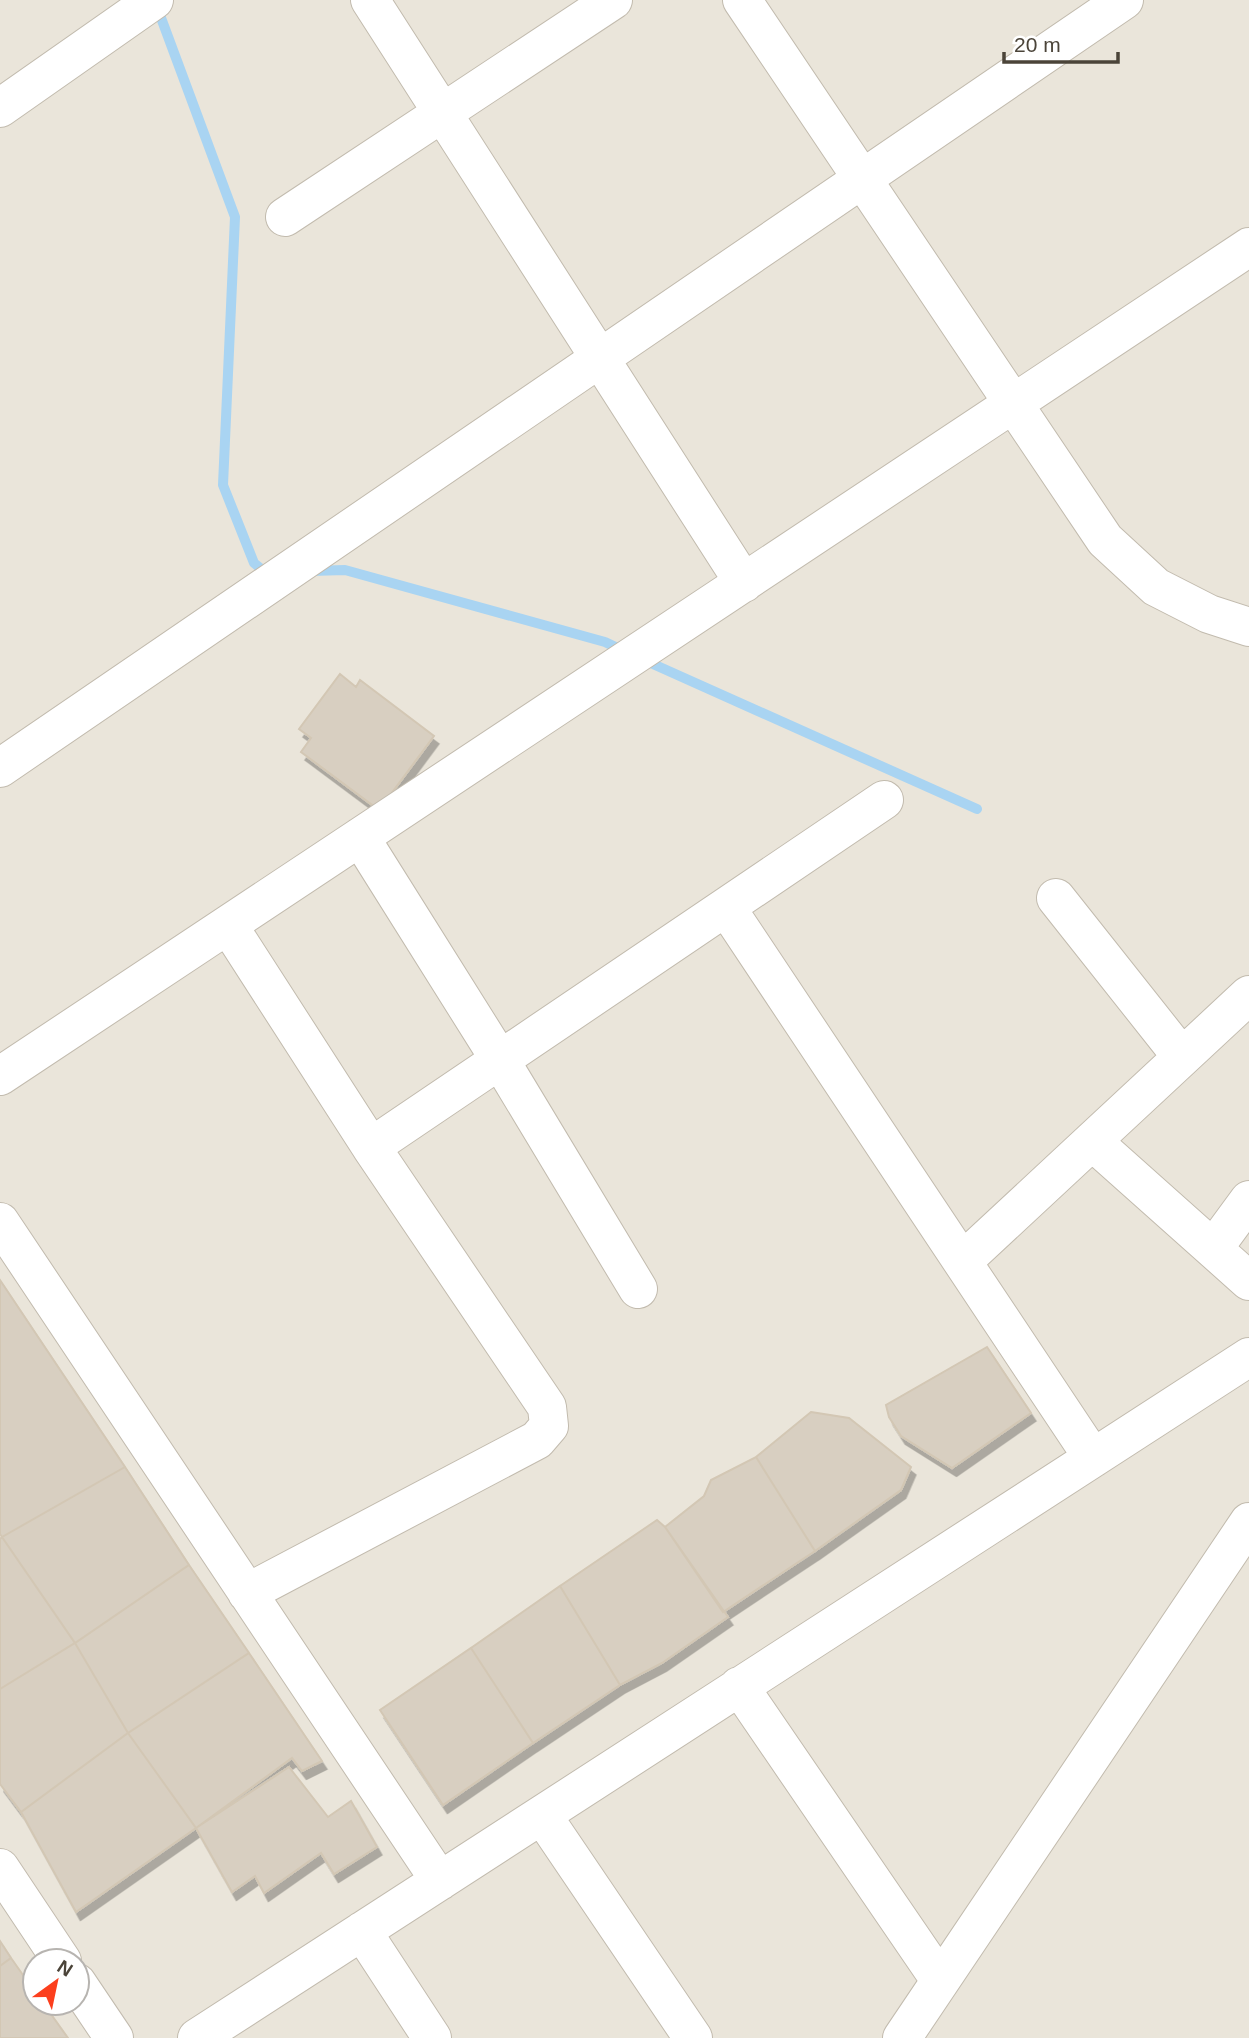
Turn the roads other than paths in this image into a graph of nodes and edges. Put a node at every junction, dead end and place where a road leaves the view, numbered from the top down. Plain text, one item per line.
1 (154, 0) edge
2 (370, 0) edge
3 (613, 0) edge
4 (742, 0) edge
5 (1124, 0) edge
6 (0, 108) edge
7 (443, 113) junction
8 (862, 179) junction
9 (285, 217) dead end
10 (1249, 247) edge
11 (600, 358) junction
12 (1013, 404) junction
13 (744, 583) junction
14 (1249, 627) edge
15 (0, 768) edge
16 (884, 800) dead end
17 (360, 837) junction
18 (1056, 898) dead end
19 (726, 907) junction
20 (228, 925) junction
21 (1249, 995) edge
22 (1182, 1057) junction
23 (500, 1060) junction
24 (0, 1076) edge
25 (1092, 1141) junction
26 (370, 1147) junction
27 (1249, 1200) edge
28 (0, 1222) edge
29 (1213, 1249) junction
30 (962, 1261) junction
31 (1249, 1281) edge
32 (638, 1289) dead end
33 (1249, 1357) edge
34 (1093, 1458) junction
35 (1249, 1522) edge
36 (247, 1593) junction
37 (739, 1686) junction
38 (541, 1815) junction
39 (0, 1868) edge
40 (440, 1881) junction
41 (362, 1931) junction
42 (53, 1947) edge
43 (940, 1980) junction
44 (91, 2004) edge
45 (114, 2038) edge
46 (197, 2038) edge
47 (432, 2038) edge
48 (693, 2038) edge
49 (902, 2038) edge

1 - 6 street
2 - 7 street
3 - 7 street
4 - 8 street
5 - 8 street
7 - 9 street
7 - 11 street
8 - 11 street
8 - 12 street
10 - 12 street
11 - 13 street
11 - 15 street
12 - 13 street
12 - 14 street
13 - 17 street
16 - 19 street
17 - 20 street
17 - 23 street
18 - 22 street
19 - 23 street
19 - 30 street
20 - 24 street
20 - 26 street
21 - 22 street
22 - 25 street
23 - 26 street
23 - 32 street
25 - 29 street
25 - 30 street
26 - 36 street
27 - 29 street
28 - 36 street
29 - 31 street
30 - 34 street
33 - 34 street
34 - 37 street
35 - 43 street
36 - 40 street
37 - 38 street
37 - 43 street
38 - 40 street
38 - 48 street
39 - 42 street
40 - 41 street
41 - 46 street
41 - 47 street
43 - 49 street
44 - 45 street

